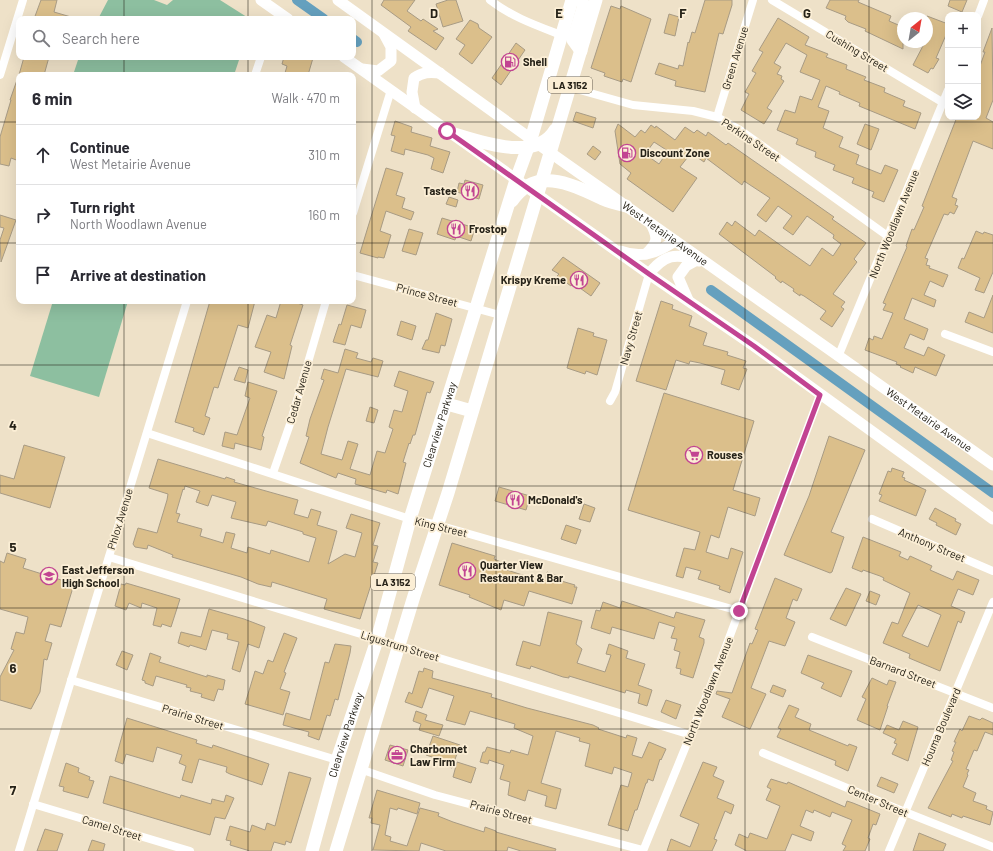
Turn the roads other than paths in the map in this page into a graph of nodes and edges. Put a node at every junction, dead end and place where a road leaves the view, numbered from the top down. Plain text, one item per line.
1 (23, 0) edge
2 (261, 0) edge
3 (338, 0) edge
4 (490, 0) edge
5 (572, 0) edge
6 (581, 0) edge
7 (596, 0) edge
8 (753, 0) edge
9 (772, 0) edge
10 (984, 0) edge
11 (980, 12) edge
12 (274, 14) edge
13 (18, 16) edge
14 (16, 23) edge
15 (383, 32) junction
16 (561, 35) junction
17 (581, 51) junction
18 (260, 60) edge
19 (348, 60) edge
20 (362, 69) junction
21 (257, 72) edge
22 (440, 73) junction
23 (0, 75) edge
24 (569, 87) junction
25 (391, 90) junction
26 (945, 96) edge
27 (942, 102) junction
28 (415, 108) junction
29 (717, 117) junction
30 (451, 133) junction
31 (537, 146) junction
32 (541, 180) junction
33 (521, 183) junction
34 (537, 194) junction
35 (356, 203) edge
36 (626, 206) junction
37 (651, 224) junction
38 (889, 237) junction
39 (675, 241) junction
40 (612, 248) junction
41 (646, 254) junction
42 (697, 260) junction
43 (710, 266) junction
44 (649, 274) junction
45 (356, 276) edge
46 (690, 302) junction
47 (186, 304) edge
48 (325, 304) edge
49 (477, 307) junction
50 (500, 315) junction
51 (945, 334) dead end
52 (993, 352) edge
53 (838, 357) junction
54 (820, 395) junction
55 (610, 401) dead end
56 (446, 404) junction
57 (472, 411) junction
58 (147, 433) junction
59 (993, 465) edge
60 (273, 473) junction
61 (410, 519) junction
62 (872, 519) dead end
63 (993, 519) edge
64 (438, 525) junction
65 (109, 557) junction
66 (993, 571) edge
67 (993, 602) edge
68 (739, 611) junction
69 (812, 637) dead end
70 (377, 640) junction
71 (399, 645) junction
72 (71, 680) junction
73 (955, 692) junction
74 (993, 708) edge
75 (691, 735) junction
76 (764, 753) dead end
77 (337, 760) junction
78 (360, 769) junction
79 (33, 804) junction
80 (905, 812) junction
81 (993, 846) edge
82 (643, 850) edge
83 (19, 851) edge
84 (190, 851) edge
85 (312, 851) edge
86 (336, 851) edge
87 (889, 851) edge

1 - 13 street
2 - 12 main road
3 - 15 main road, West Metairie Avenue
4 - 16 street
5 - 16 highway, Clearview Parkway / LA 3152
6 - 17 highway
7 - 17 highway, Clearview Parkway / LA 3152
8 - 29 street, Green Avenue
9 - 27 street, Cushing Street
10 - 11 street
14 - 23 street
15 - 20 main road
15 - 22 main road, West Metairie Avenue
16 - 31 highway, Clearview Parkway / LA 3152
17 - 24 highway, Clearview Parkway / LA 3152
18 - 21 street
19 - 20 main road
20 - 25 main road
22 - 28 main road
22 - 31 main road, West Metairie Avenue
24 - 29 street, Perkins Street
24 - 31 highway, Clearview Parkway / LA 3152
25 - 28 main road
25 - 35 street
26 - 27 street, North Woodlawn Avenue
27 - 38 street, North Woodlawn Avenue
28 - 30 main road
29 - 38 street, Perkins Street
30 - 31 highway
30 - 33 main road
31 - 32 highway, Clearview Parkway / LA 3152
31 - 33 highway, Clearview Parkway / LA 3152
31 - 36 main road, West Metairie Avenue
32 - 33 highway
32 - 34 highway, Clearview Parkway / LA 3152
32 - 36 highway
33 - 34 main road
33 - 49 highway, Clearview Parkway / LA 3152
34 - 40 main road
34 - 50 highway, Clearview Parkway / LA 3152
36 - 37 main road, West Metairie Avenue
37 - 39 main road, West Metairie Avenue
37 - 41 main road
38 - 53 street, North Woodlawn Avenue
39 - 41 main road
39 - 43 main road, West Metairie Avenue
40 - 41 main road
40 - 44 main road
42 - 43 main road
42 - 44 main road
42 - 46 main road
43 - 53 main road, West Metairie Avenue
44 - 46 main road
44 - 55 street, Navy Street
45 - 49 street, Prince Street
46 - 54 main road
47 - 58 street, Phlox Avenue
48 - 60 street, Cedar Avenue
49 - 50 street, Prince Street
49 - 56 highway, Clearview Parkway / LA 3152
50 - 57 highway, Clearview Parkway / LA 3152
51 - 52 street
53 - 59 main road, West Metairie Avenue
54 - 63 main road
54 - 68 street, North Woodlawn Avenue
56 - 57 highway
56 - 61 highway, Clearview Parkway / LA 3152
57 - 64 highway, Clearview Parkway / LA 3152
58 - 60 street, King Street
58 - 65 street, Phlox Avenue
60 - 61 street, King Street
61 - 64 street, King Street
61 - 70 highway, Clearview Parkway / LA 3152
62 - 66 street, Anthony Street
64 - 68 street, King Street
64 - 71 highway, Clearview Parkway / LA 3152
65 - 70 street, Ligustrum Street
65 - 72 street, Phlox Avenue
67 - 73 street, Houma Boulevard
68 - 75 street, North Woodlawn Avenue
69 - 73 street, Barnard Street
70 - 71 street, Ligustrum Street
70 - 77 highway, Clearview Parkway / LA 3152
71 - 75 street, Ligustrum Street
71 - 78 highway, Clearview Parkway / LA 3152
72 - 77 street, Prairie Street
72 - 79 street, Phlox Avenue
73 - 74 street, Barnard Street
73 - 80 street, Houma Boulevard
75 - 82 street, North Woodlawn Avenue
76 - 80 street, Center Street
77 - 85 highway, Clearview Parkway / LA 3152
78 - 82 street, Prairie Street
78 - 86 highway, Clearview Parkway / LA 3152
79 - 83 street, Phlox Avenue
79 - 84 street, Camel Street
80 - 81 street, Center Street
80 - 87 street, Houma Boulevard

